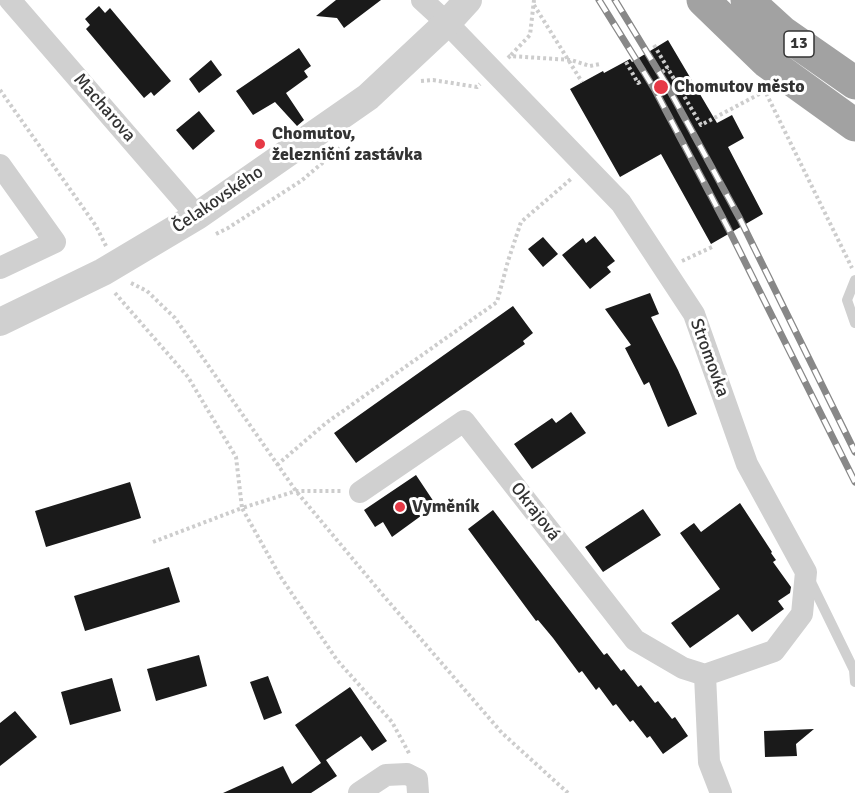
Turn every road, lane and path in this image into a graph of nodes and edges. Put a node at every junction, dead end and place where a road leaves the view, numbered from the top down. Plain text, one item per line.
1 (10, 0) edge
2 (422, 0) edge
3 (468, 0) edge
4 (703, 0) edge
5 (747, 0) edge
6 (534, 3) edge
7 (447, 23) junction
8 (654, 45) dead end
9 (510, 56) dead end
10 (571, 60) junction
11 (626, 62) dead end
12 (600, 64) dead end
13 (668, 68) junction
14 (662, 72) dead end
15 (643, 80) dead end
16 (582, 82) dead end
17 (855, 83) edge
18 (0, 90) edge
19 (855, 125) edge
20 (0, 165) edge
21 (585, 166) junction
22 (197, 216) junction
23 (712, 247) dead end
24 (0, 268) edge
25 (110, 268) junction
26 (665, 269) junction
27 (854, 275) edge
28 (0, 322) edge
29 (855, 323) edge
30 (278, 465) junction
31 (296, 490) junction
32 (360, 492) joint
33 (242, 508) junction
34 (153, 542) dead end
35 (806, 572) junction
36 (705, 675) junction
37 (855, 682) edge
38 (417, 786) edge
39 (359, 793) edge
40 (568, 793) edge
41 (721, 793) edge

1 - 22 street, Macharova
2 - 7 street, Stromovka
3 - 7 street, Čelakovského
4 - 19 highway, 13
5 - 17 highway, 13
6 - 9 path
6 - 10 path
7 - 21 street, Stromovka
7 - 22 street, Čelakovského
8 - 13 path
10 - 12 path
10 - 16 path
11 - 15 path
13 - 14 path
13 - 27 path
18 - 25 path
20 - 24 street
21 - 26 street, Stromovka
21 - 30 path
22 - 25 street, Čelakovského
23 - 26 path
25 - 28 street, Čelakovského
25 - 30 path
25 - 33 path
26 - 35 street, Stromovka
27 - 29 lane
30 - 31 path
31 - 32 path
31 - 33 path
31 - 40 path
32 - 36 street, Okrajová
33 - 34 path
33 - 38 path
35 - 36 street
35 - 37 lane, Stromovka
36 - 41 street
38 - 39 street

